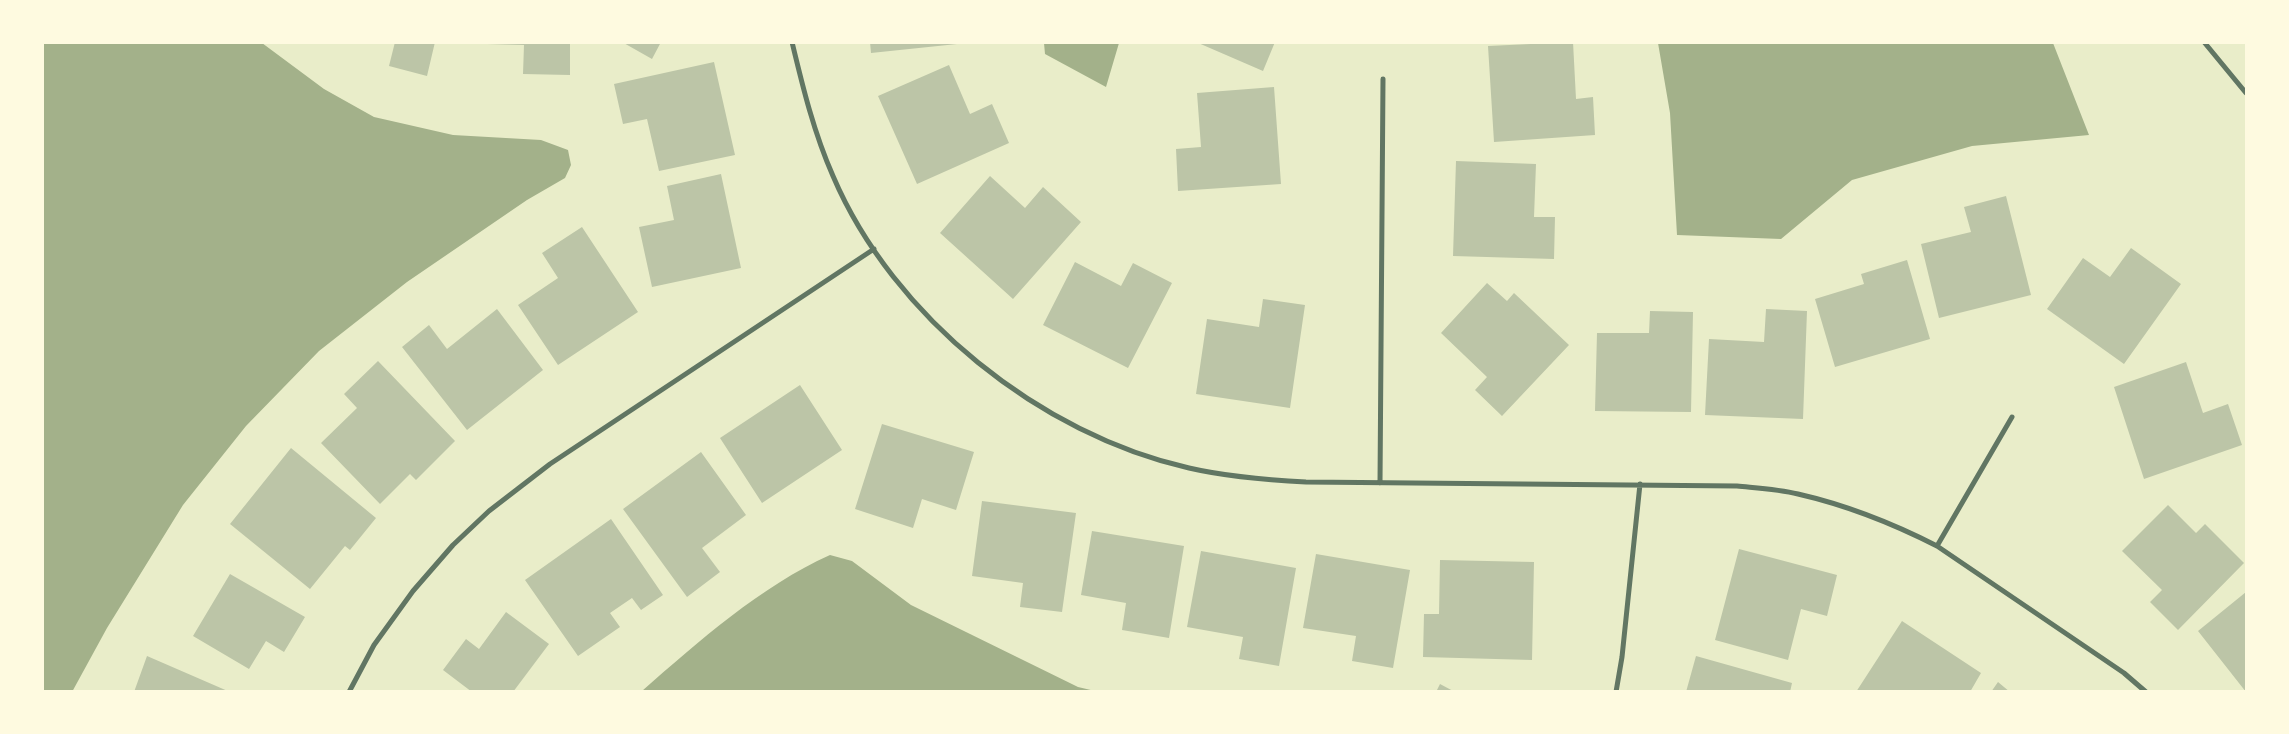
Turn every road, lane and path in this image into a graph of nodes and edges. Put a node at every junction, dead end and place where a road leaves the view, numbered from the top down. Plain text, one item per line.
1 (792, 42) edge
2 (2204, 42) edge
3 (1383, 79) dead end
4 (2246, 94) edge
5 (874, 249) junction
6 (2012, 417) dead end
7 (1380, 483) junction
8 (1640, 484) junction
9 (1937, 546) junction
10 (349, 692) edge
11 (1616, 692) edge
12 (2146, 692) edge

1 - 5 street
2 - 4 street
3 - 7 street
5 - 7 street
5 - 10 street
6 - 9 street
7 - 8 street
8 - 9 street
8 - 11 street
9 - 12 street

